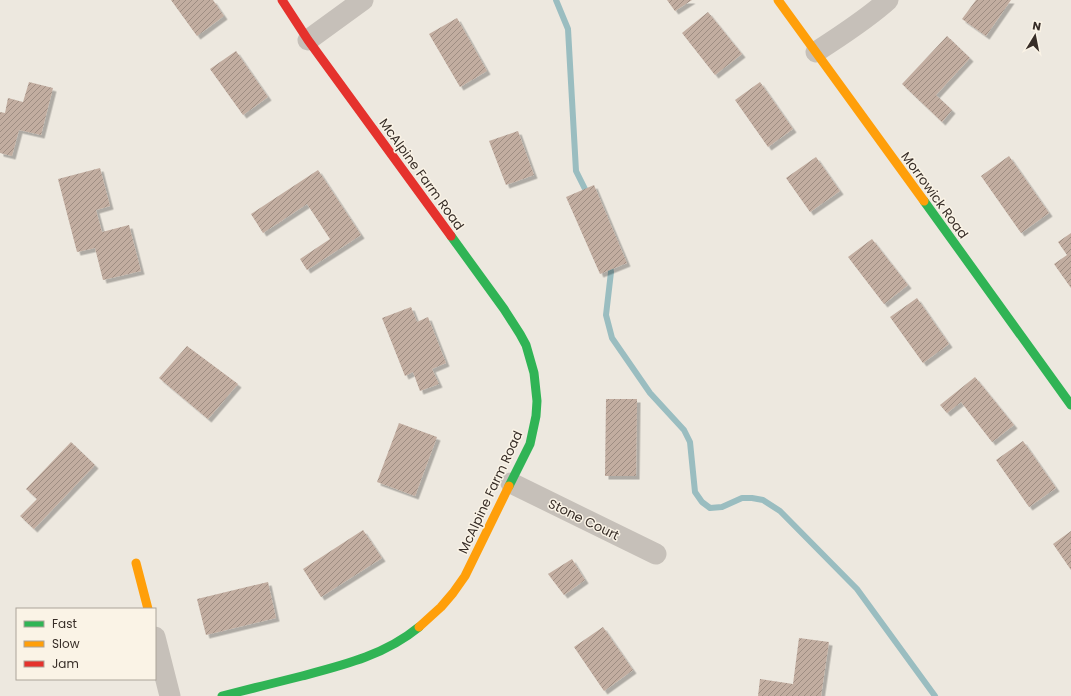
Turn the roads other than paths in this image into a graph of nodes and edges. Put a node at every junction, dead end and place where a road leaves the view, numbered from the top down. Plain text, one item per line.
1 (282, 0) edge
2 (363, 0) edge
3 (778, 0) edge
4 (888, 0) edge
5 (308, 40) junction
6 (816, 52) junction
7 (1071, 405) edge
8 (511, 484) junction
9 (656, 554) dead end
10 (136, 563) dead end
11 (148, 608) edge
12 (156, 641) edge
13 (170, 696) edge
14 (222, 696) edge

1 - 5 street, McAlpine Farm Road
2 - 5 street
3 - 6 street, Morrowick Road
4 - 6 street
5 - 8 street, McAlpine Farm Road
6 - 7 street, Morrowick Road
8 - 9 street, Stone Court
8 - 14 street, McAlpine Farm Road
10 - 11 street
12 - 13 street

